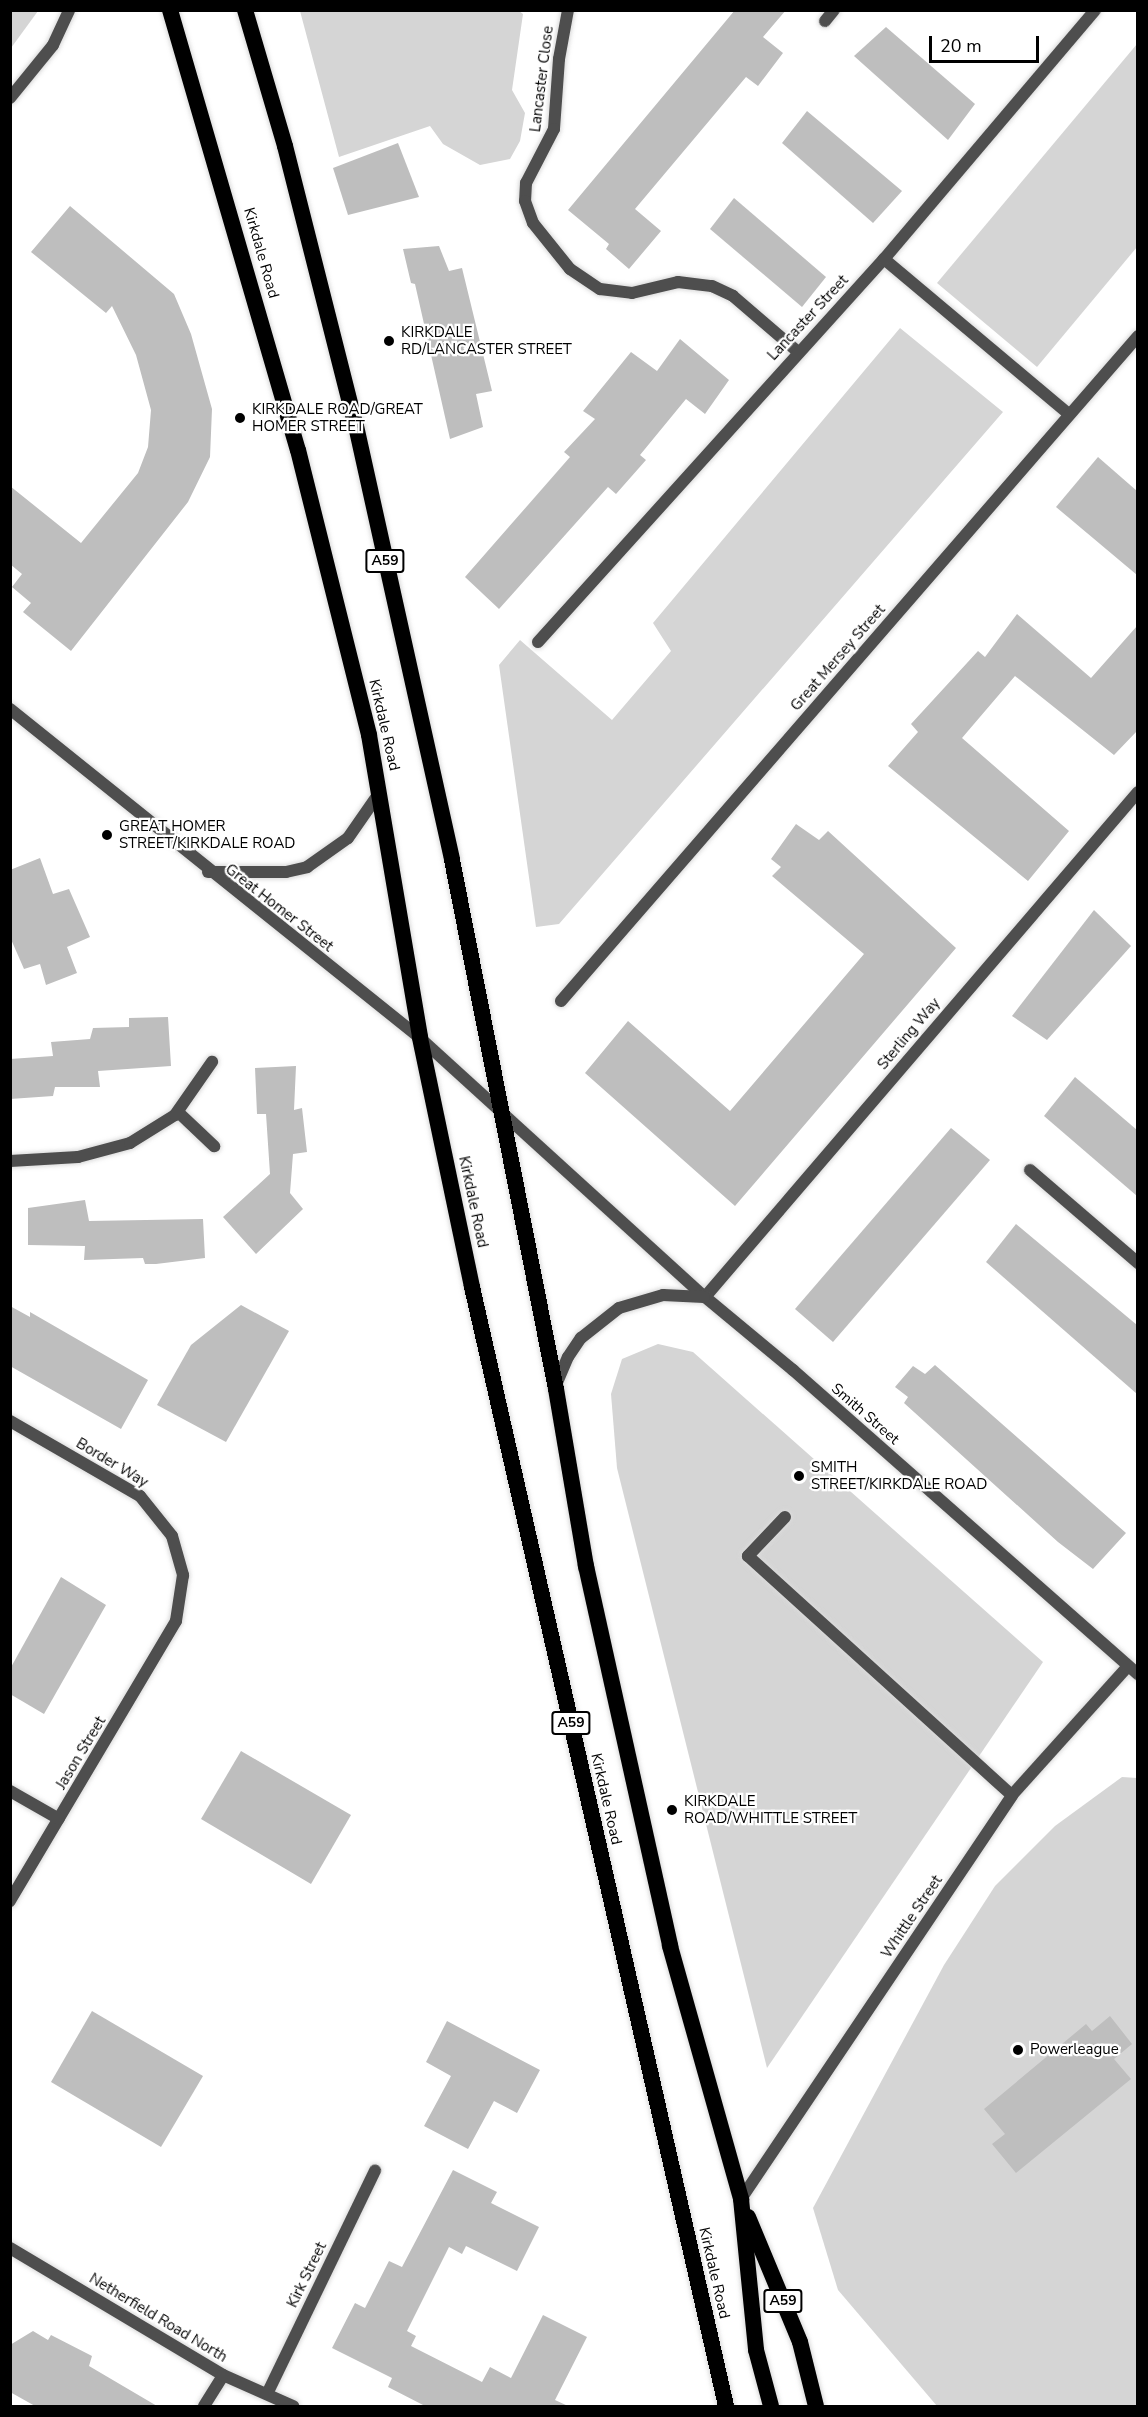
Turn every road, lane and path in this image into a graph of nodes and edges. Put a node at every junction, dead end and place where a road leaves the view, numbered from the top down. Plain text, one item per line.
1 (69, 10) edge
2 (170, 10) edge
3 (245, 10) edge
4 (568, 10) edge
5 (834, 10) edge
6 (1095, 10) edge
7 (825, 21) dead end
8 (10, 98) edge
9 (884, 259) junction
10 (1137, 336) edge
11 (797, 351) junction
12 (1069, 414) junction
13 (538, 642) dead end
14 (10, 709) edge
15 (380, 792) junction
16 (1137, 792) edge
17 (208, 872) junction
18 (561, 1001) dead end
19 (420, 1038) junction
20 (213, 1062) dead end
21 (178, 1112) junction
22 (504, 1116) junction
23 (214, 1146) dead end
24 (10, 1161) edge
25 (1030, 1170) dead end
26 (1137, 1263) edge
27 (705, 1297) junction
28 (556, 1389) junction
29 (10, 1421) edge
30 (786, 1516) dead end
31 (176, 1621) joint
32 (1133, 1670) edge
33 (10, 1791) edge
34 (1012, 1795) junction
35 (59, 1819) junction
36 (10, 1901) edge
37 (375, 2171) dead end
38 (741, 2199) junction
39 (10, 2248) edge
40 (223, 2374) junction
41 (268, 2392) junction
42 (204, 2406) edge
43 (293, 2406) edge
44 (726, 2406) edge
45 (771, 2406) edge
46 (816, 2406) edge

1 - 8 street
2 - 15 highway, Kirkdale Road / A59
3 - 22 highway, Kirkdale Road / A59
4 - 11 street, Lancaster Close
5 - 7 street
6 - 9 street, Lancaster Street
9 - 11 street, Lancaster Street
9 - 12 street
10 - 12 street, Great Mersey Street
11 - 13 street, Lancaster Street
12 - 18 street, Great Mersey Street
14 - 17 street, Great Homer Street
15 - 17 street
15 - 19 highway, Kirkdale Road / A59
16 - 27 street, Sterling Way
17 - 19 street, Great Homer Street
19 - 22 street, Great Homer Street
19 - 44 highway, Kirkdale Road / A59
20 - 21 street
21 - 23 street
21 - 24 street
22 - 27 street, Smith Street
22 - 28 highway, Kirkdale Road / A59
25 - 26 street
27 - 28 street
27 - 32 street, Smith Street
28 - 38 highway, Kirkdale Road / A59
29 - 31 street, Border Way
30 - 34 street
31 - 35 street, Jason Street
32 - 34 street, Whittle Street
33 - 35 street
34 - 38 street, Whittle Street
35 - 36 street, Jason Street
37 - 41 street, Kirk Street
38 - 45 highway, Kirkdale Road / A59
38 - 46 highway, A59
39 - 40 street, Netherfield Road North
40 - 41 street, Netherfield Road North
40 - 42 street
41 - 43 street, Netherfield Road North

